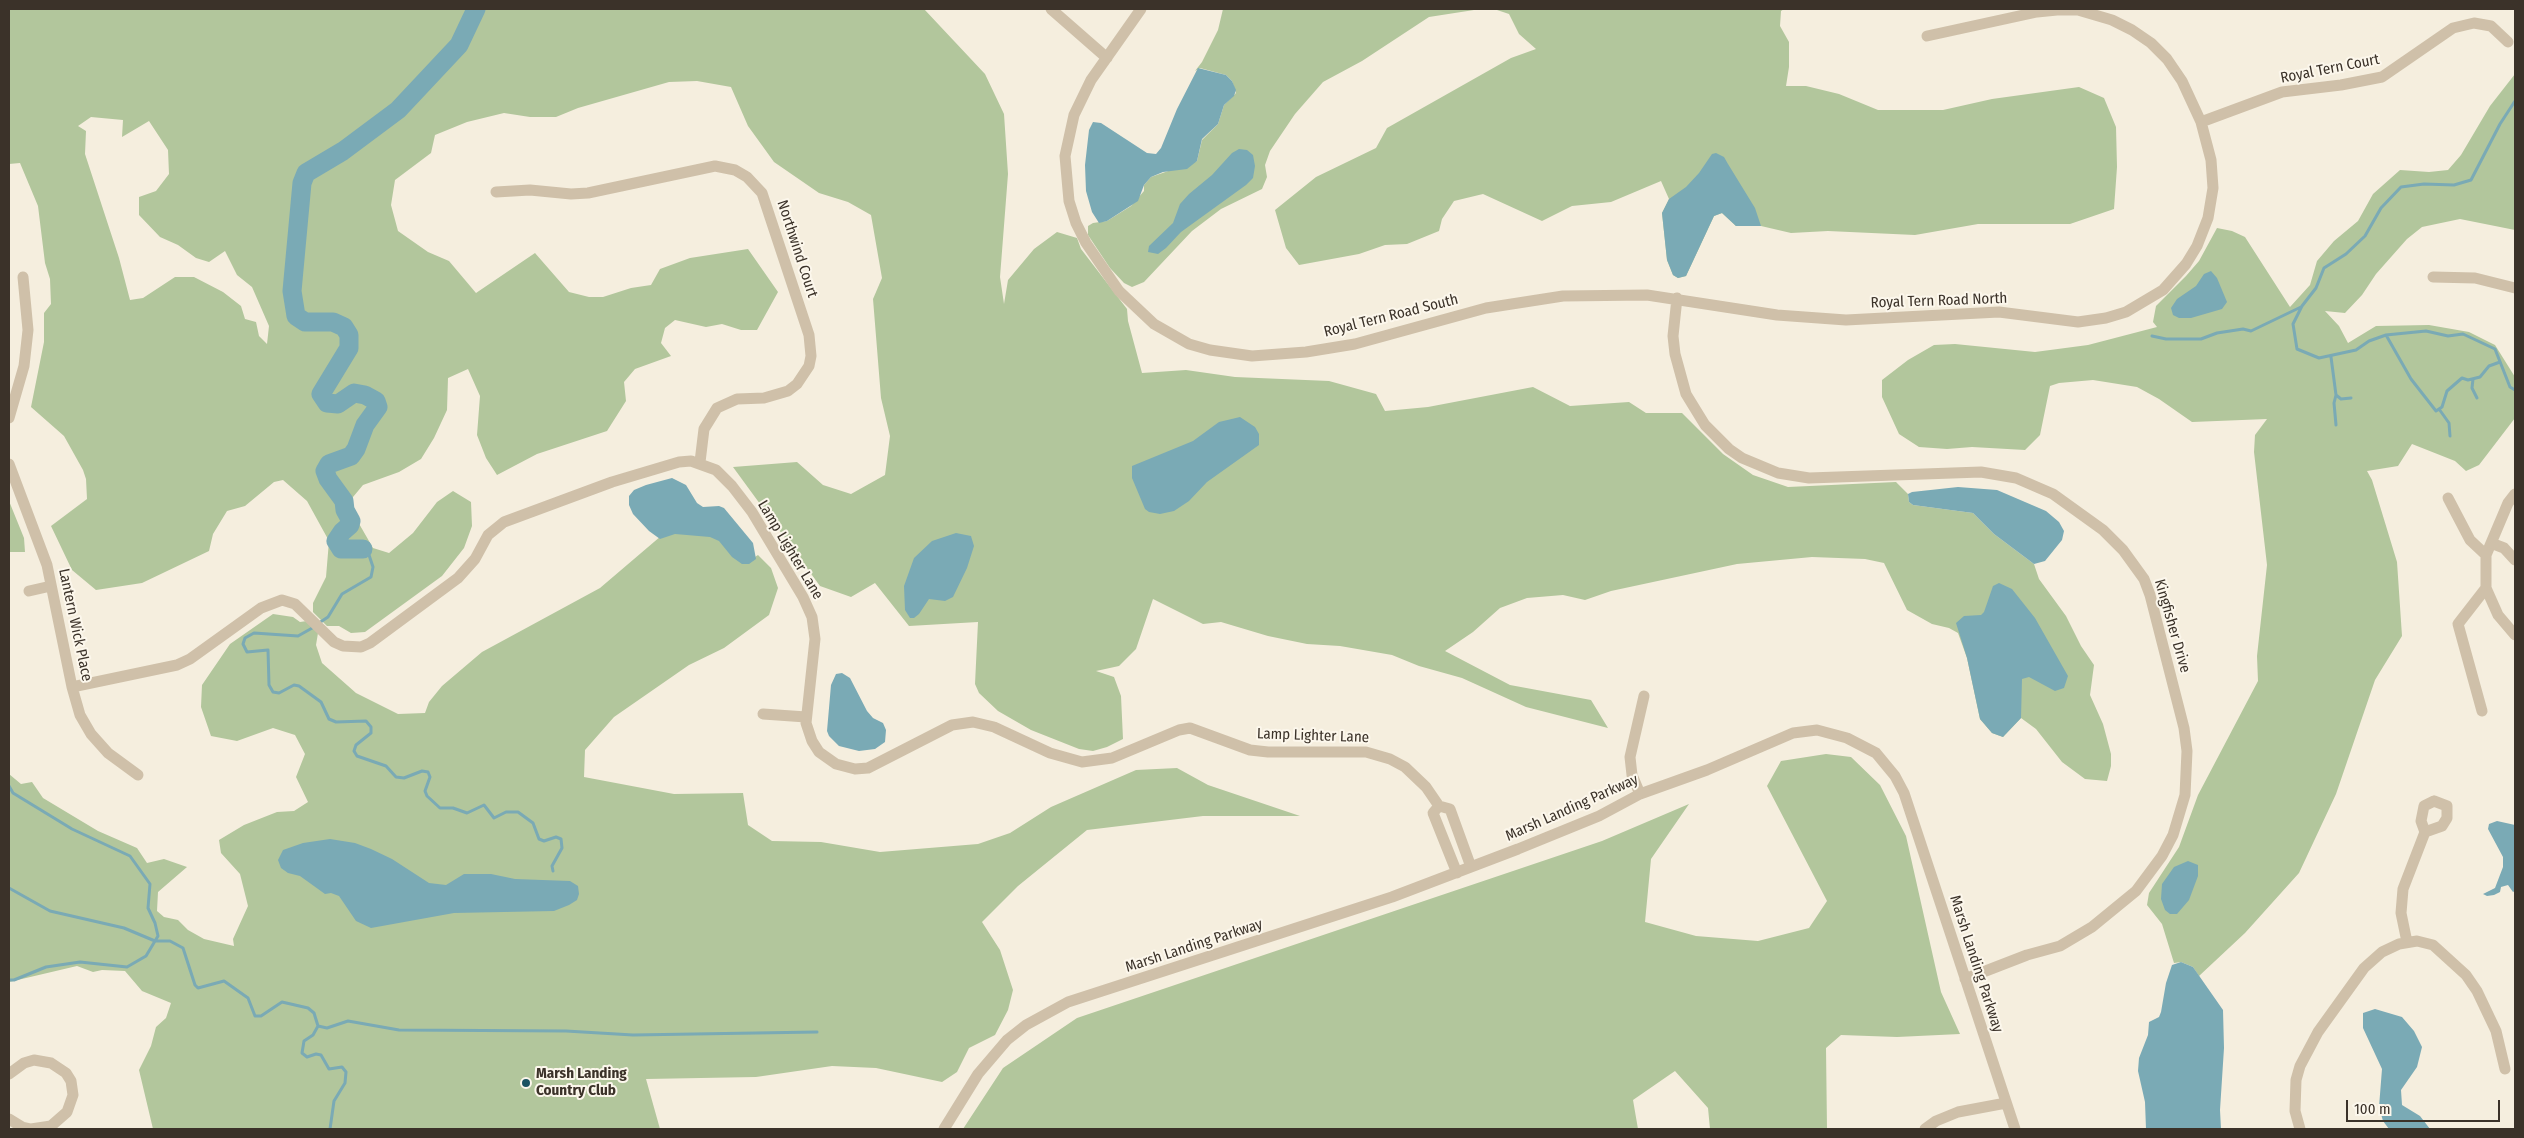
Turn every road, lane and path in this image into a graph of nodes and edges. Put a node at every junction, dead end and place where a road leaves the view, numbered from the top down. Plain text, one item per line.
1 (1050, 9) edge
2 (1141, 9) edge
3 (1928, 36) dead end
4 (2508, 42) dead end
5 (1107, 58) junction
6 (2201, 122) junction
7 (496, 192) dead end
8 (23, 277) dead end
9 (2433, 277) dead end
10 (2515, 288) edge
11 (1677, 298) junction
12 (9, 418) edge
13 (700, 462) junction
14 (9, 464) edge
15 (2515, 494) edge
16 (2448, 498) dead end
17 (2491, 543) junction
18 (2486, 555) junction
19 (2515, 560) edge
20 (51, 586) junction
21 (2486, 588) junction
22 (29, 591) dead end
23 (2514, 632) edge
24 (72, 687) junction
25 (1644, 696) dead end
26 (2482, 711) dead end
27 (763, 714) dead end
28 (806, 717) junction
29 (138, 774) dead end
30 (1640, 794) junction
31 (1439, 806) junction
32 (1458, 832) junction
33 (2425, 832) dead end
34 (1443, 837) junction
35 (1471, 867) junction
36 (1456, 873) junction
37 (2407, 942) junction
38 (1965, 979) junction
39 (2505, 1069) dead end
40 (9, 1074) edge
41 (2006, 1103) junction
42 (10, 1124) edge
43 (944, 1129) edge
44 (1925, 1129) edge
45 (2015, 1129) edge
46 (2300, 1129) edge

1 - 5 street
2 - 5 street, Royal Tern Road South
3 - 6 street, Royal Tern Road North
4 - 6 street, Royal Tern Court
5 - 11 street, Royal Tern Road South
6 - 11 street, Royal Tern Road North
7 - 13 street, Northwind Court
8 - 12 street
9 - 10 street
11 - 38 street, Kingfisher Drive
13 - 24 street
13 - 28 street, Lamp Lighter Lane
14 - 20 street, Lantern Wick Place
15 - 17 street
16 - 18 street
17 - 18 street
17 - 19 street
18 - 21 street
20 - 22 street
20 - 24 street, Lantern Wick Place
21 - 23 street
21 - 26 street
24 - 29 street, Lantern Wick Place
25 - 30 street
27 - 28 street
28 - 31 street, Lamp Lighter Lane
30 - 35 street, Marsh Landing Parkway
30 - 38 street, Marsh Landing Parkway
31 - 32 street, Lamp Lighter Lane
31 - 34 street
32 - 34 street
32 - 35 street, Lamp Lighter Lane
33 - 37 street
34 - 36 street
35 - 36 street, Marsh Landing Parkway
36 - 43 street, Marsh Landing Parkway
37 - 39 street
37 - 46 street
38 - 41 street, Marsh Landing Parkway
40 - 42 street
41 - 44 street
41 - 45 street, Marsh Landing Parkway

